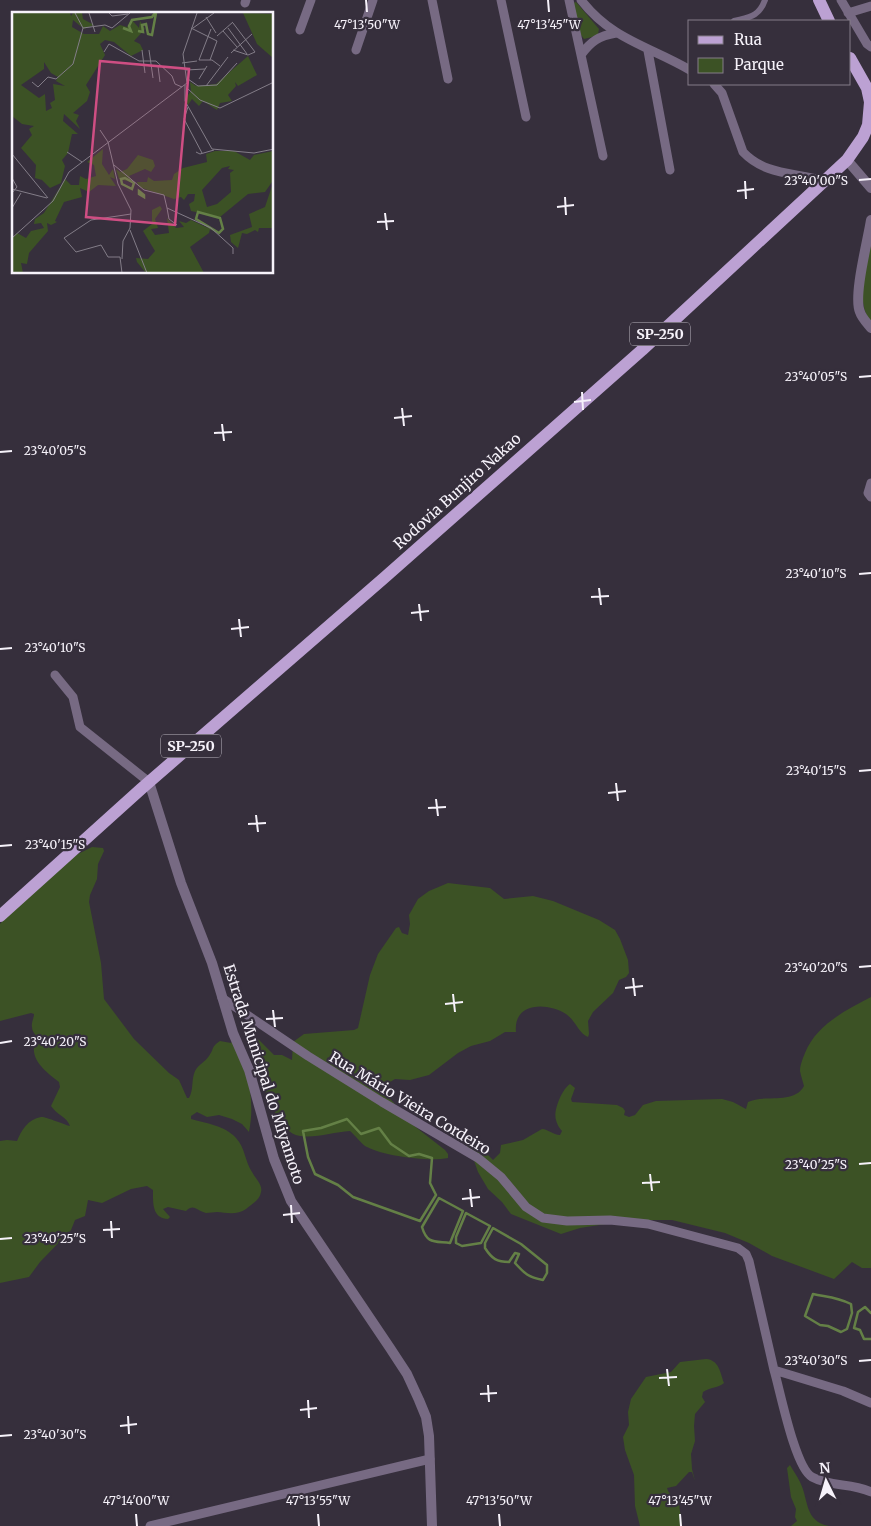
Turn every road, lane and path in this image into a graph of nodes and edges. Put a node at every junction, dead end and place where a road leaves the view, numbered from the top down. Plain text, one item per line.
1 (311, 0) edge
2 (373, 0) edge
3 (432, 0) edge
4 (501, 0) edge
5 (569, 0) edge
6 (581, 0) edge
7 (765, 0) edge
8 (820, 0) edge
9 (840, 0) edge
10 (871, 6) edge
11 (848, 13) junction
12 (739, 20) edge
13 (829, 20) edge
14 (300, 30) dead end
15 (616, 33) junction
16 (871, 47) edge
17 (356, 50) dead end
18 (648, 50) junction
19 (581, 55) junction
20 (851, 60) edge
21 (688, 66) edge
22 (448, 79) dead end
23 (715, 85) edge
24 (870, 102) edge
25 (526, 117) dead end
26 (603, 156) dead end
27 (847, 160) junction
28 (670, 170) dead end
29 (824, 181) junction
30 (871, 188) edge
31 (871, 220) edge
32 (871, 328) edge
33 (871, 483) edge
34 (871, 497) edge
35 (55, 675) dead end
36 (149, 782) junction
37 (0, 916) edge
38 (222, 998) junction
39 (774, 1370) junction
40 (871, 1403) edge
41 (430, 1459) junction
42 (871, 1492) edge
43 (150, 1526) edge
44 (432, 1526) edge

1 - 14 street
2 - 17 street
3 - 22 street
4 - 25 street
5 - 19 street
6 - 15 street
7 - 12 street
8 - 13 main road
9 - 11 street
10 - 11 street
11 - 16 street
15 - 18 street
15 - 19 street
18 - 21 street
18 - 28 street
19 - 26 street
20 - 24 main road, Rodovia Bunjiro Nakao / SP-250
23 - 29 street
24 - 27 main road, Rodovia Bunjiro Nakao / SP-250
27 - 29 main road, Rodovia Bunjiro Nakao / SP-250
27 - 30 street
29 - 36 main road, Rodovia Bunjiro Nakao / SP-250
31 - 32 street
33 - 34 street
35 - 36 street
36 - 37 main road, Rodovia Bunjiro Nakao / SP-250
36 - 38 street, Estrada Municipal do Miyamoto
38 - 39 street, Rua Mário Vieira Cordeiro
38 - 41 street, Estrada Municipal do Miyamoto
39 - 40 street
39 - 42 street, Rua Mário Vieira Cordeiro
41 - 43 street
41 - 44 street, Estrada Municipal do Miyamoto

